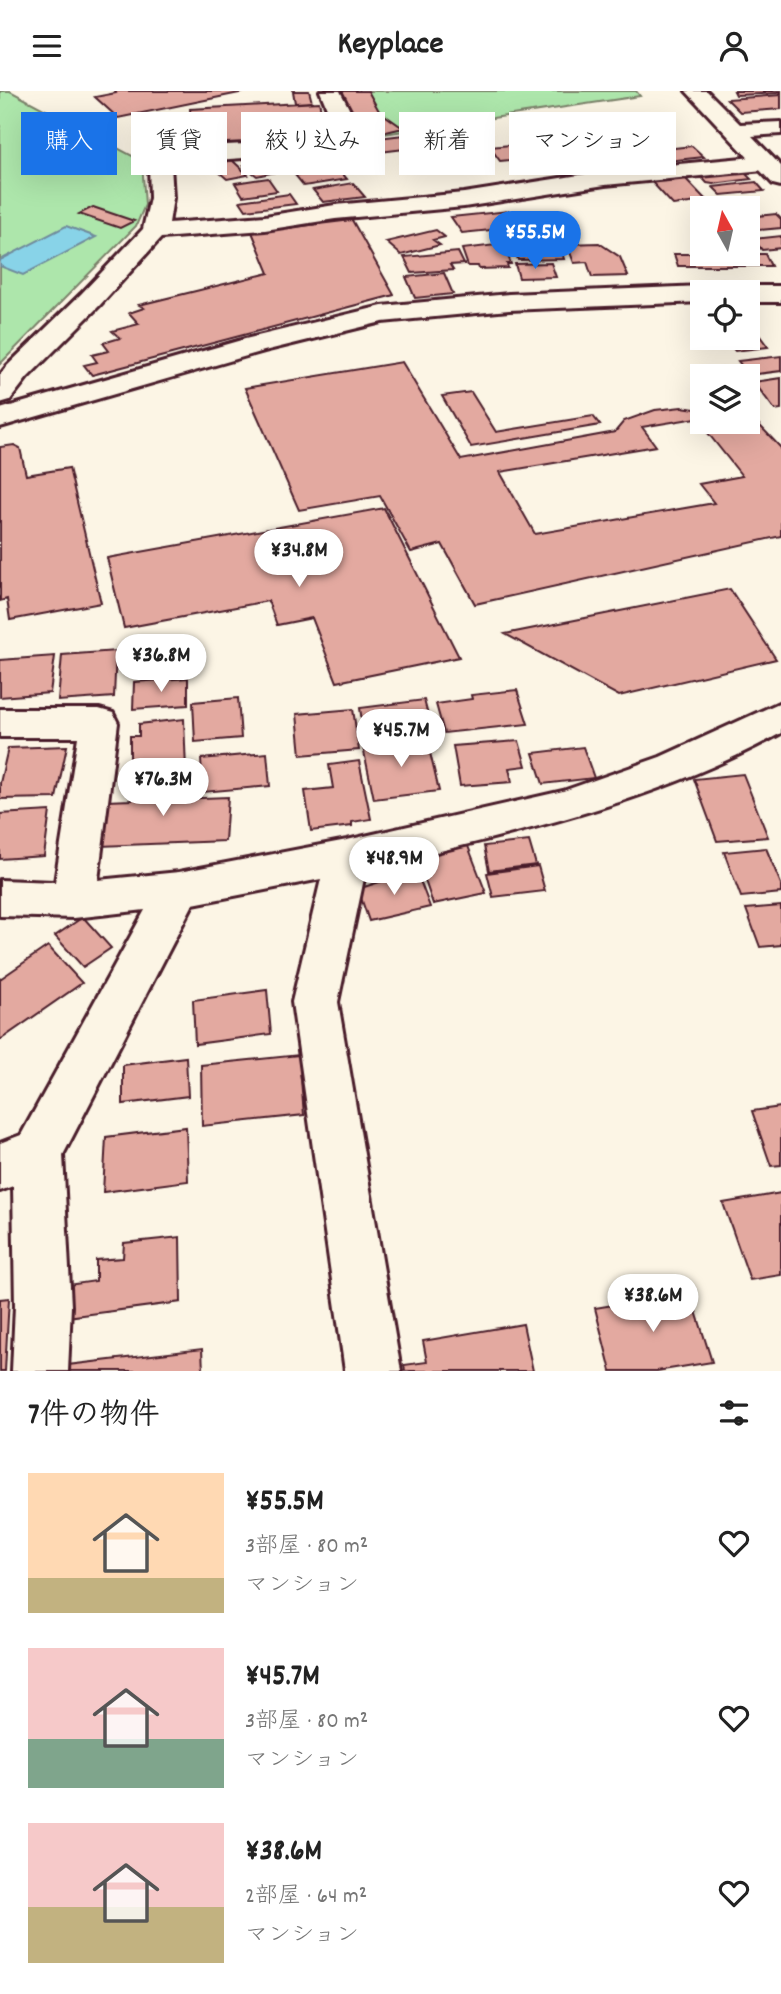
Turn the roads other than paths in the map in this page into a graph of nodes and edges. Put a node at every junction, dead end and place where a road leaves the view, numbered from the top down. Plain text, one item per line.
1 (330, 91) edge
2 (696, 91) edge
3 (781, 128) edge
4 (734, 131) junction
5 (773, 171) edge
6 (154, 231) junction
7 (690, 294) edge
8 (0, 394) edge
9 (0, 418) edge
10 (780, 717) edge
11 (0, 723) edge
12 (347, 857) junction
13 (179, 889) junction
14 (0, 898) edge
15 (74, 900) junction
16 (19, 1160) edge
17 (40, 1371) edge
18 (373, 1371) edge

1 - 6 street
2 - 4 street
3 - 4 street
4 - 5 street
5 - 6 street
6 - 8 street
7 - 9 street
10 - 12 street
11 - 15 street
12 - 13 street
12 - 18 street
13 - 15 street
13 - 16 street
14 - 15 street
16 - 17 street

